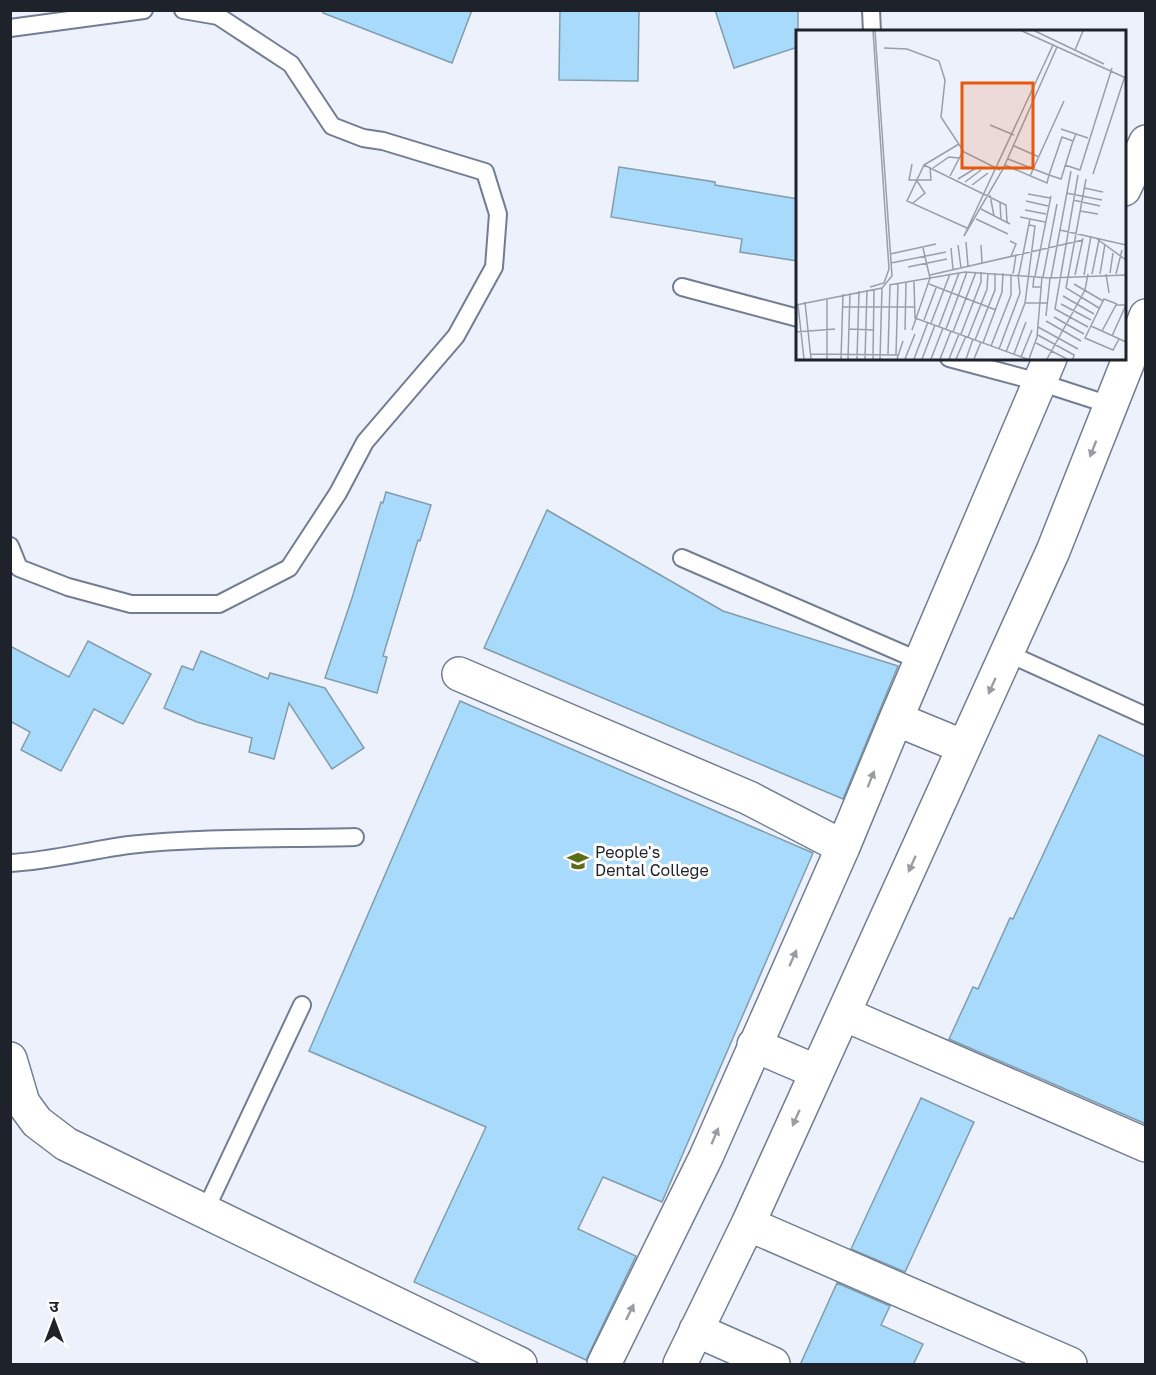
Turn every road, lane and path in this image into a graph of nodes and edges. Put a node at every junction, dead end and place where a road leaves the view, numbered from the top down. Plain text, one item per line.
1 (144, 10) edge
2 (183, 10) edge
3 (871, 10) edge
4 (10, 28) edge
5 (872, 30) edge
6 (1146, 142) edge
7 (1126, 187) edge
8 (682, 287) dead end
9 (796, 317) edge
10 (1143, 328) edge
11 (965, 360) edge
12 (1044, 370) edge
13 (1110, 405) junction
14 (10, 546) edge
15 (682, 558) dead end
16 (1006, 653) junction
17 (920, 661) junction
18 (459, 674) dead end
19 (1146, 716) edge
20 (896, 719) junction
21 (964, 747) junction
22 (355, 837) dead end
23 (843, 847) junction
24 (10, 862) edge
25 (302, 1005) dead end
26 (844, 1014) junction
27 (754, 1045) junction
28 (10, 1059) edge
29 (817, 1072) junction
30 (17, 1114) edge
31 (1146, 1144) edge
32 (206, 1211) junction
33 (748, 1224) junction
34 (696, 1330) junction
35 (520, 1365) edge
36 (604, 1365) edge
37 (680, 1365) edge
38 (773, 1365) edge
39 (1070, 1365) edge

1 - 4 lane
2 - 14 lane
3 - 5 lane
6 - 7 street
8 - 9 lane
10 - 13 street
11 - 12 lane
12 - 13 lane
12 - 17 street
13 -> 16 street
15 - 17 lane
16 - 19 lane
16 -> 21 street
17 - 20 street
18 - 23 street
20 - 21 street
23 -> 20 street
21 -> 26 street
22 - 24 lane
27 -> 23 street
25 - 32 lane
26 - 29 street
26 - 31 street
27 - 29 street
36 -> 27 street
28 - 30 street
29 -> 33 street
30 - 32 street
32 - 35 street
33 - 34 street
33 - 39 street
34 - 37 street
34 - 38 street

